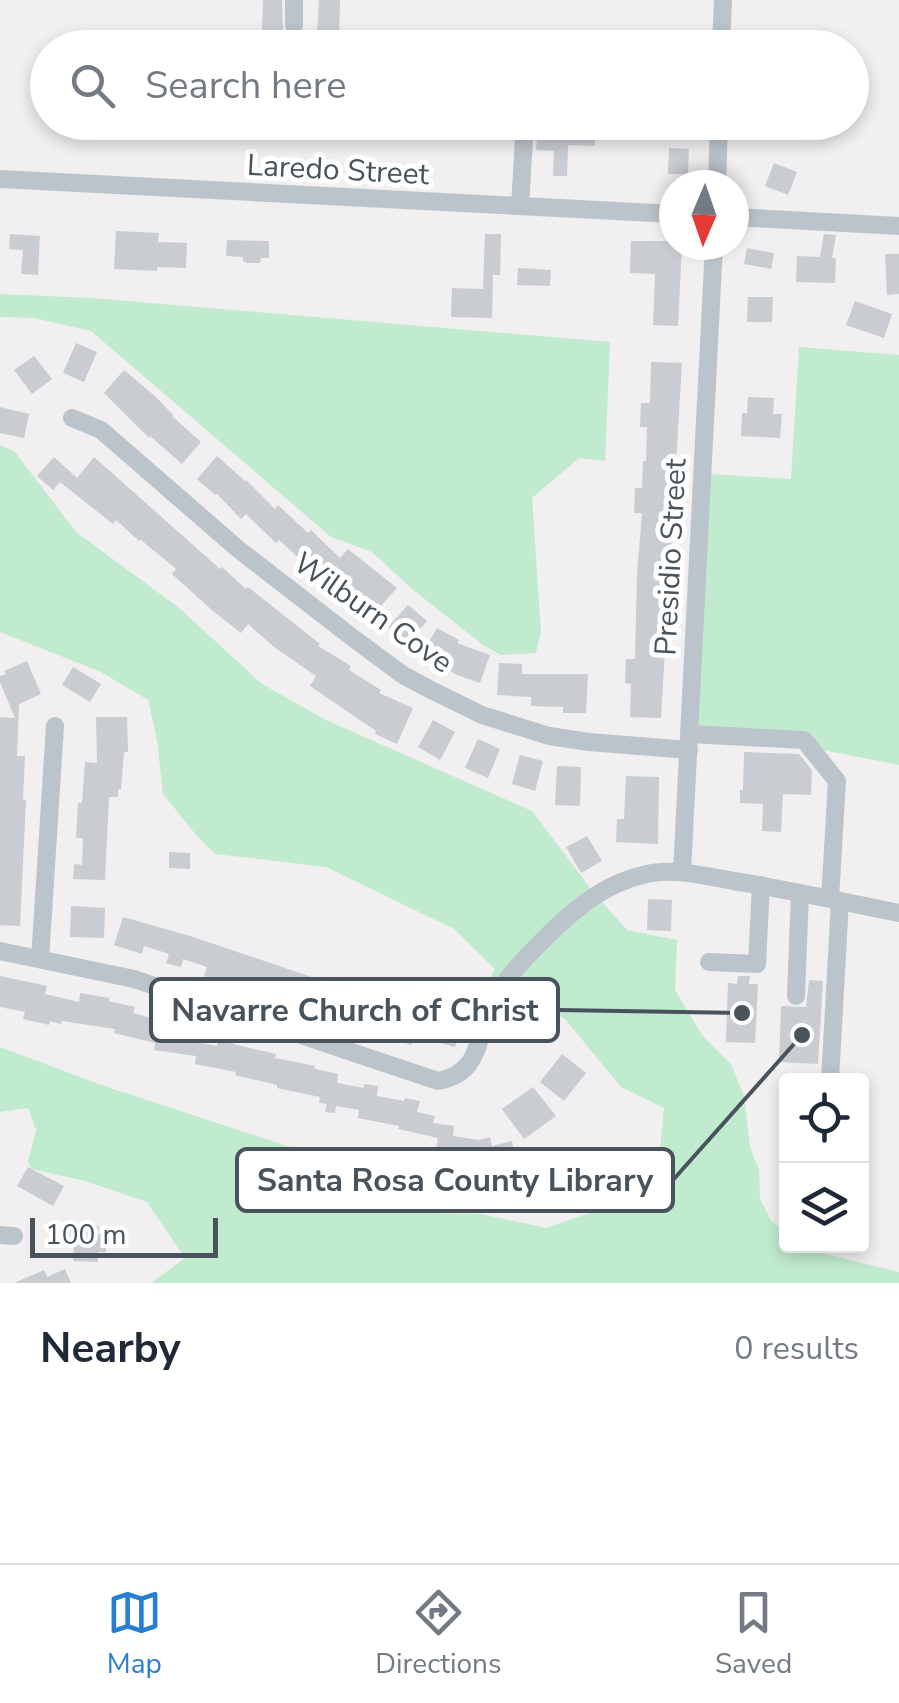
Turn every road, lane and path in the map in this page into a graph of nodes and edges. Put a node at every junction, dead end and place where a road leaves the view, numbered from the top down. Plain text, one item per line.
1 (294, 0) edge
2 (723, 0) edge
3 (294, 25) dead end
4 (722, 30) edge
5 (524, 140) edge
6 (718, 140) edge
7 (717, 170) edge
8 (0, 179) edge
9 (520, 206) junction
10 (659, 213) edge
11 (749, 218) edge
12 (899, 226) edge
13 (713, 260) edge
14 (72, 418) dead end
15 (55, 726) dead end
16 (689, 742) junction
17 (682, 872) junction
18 (761, 885) junction
19 (800, 892) junction
20 (835, 899) junction
21 (899, 912) edge
22 (0, 950) edge
23 (40, 959) junction
24 (708, 962) dead end
25 (796, 996) dead end
26 (830, 1073) edge

1 - 3 street
2 - 4 street
5 - 9 street
6 - 7 street
8 - 9 street, Laredo Street
9 - 10 street, Laredo Street
11 - 12 street
13 - 16 street, Presidio Street
14 - 16 street, Wilburn Cove
15 - 23 street
16 - 17 street, Presidio Street
16 - 20 street, Wilburn Cove
17 - 18 street
17 - 23 street
18 - 19 street
18 - 24 street
19 - 20 street
19 - 25 street
20 - 21 street
20 - 26 street, Wilburn Cove
22 - 23 street

